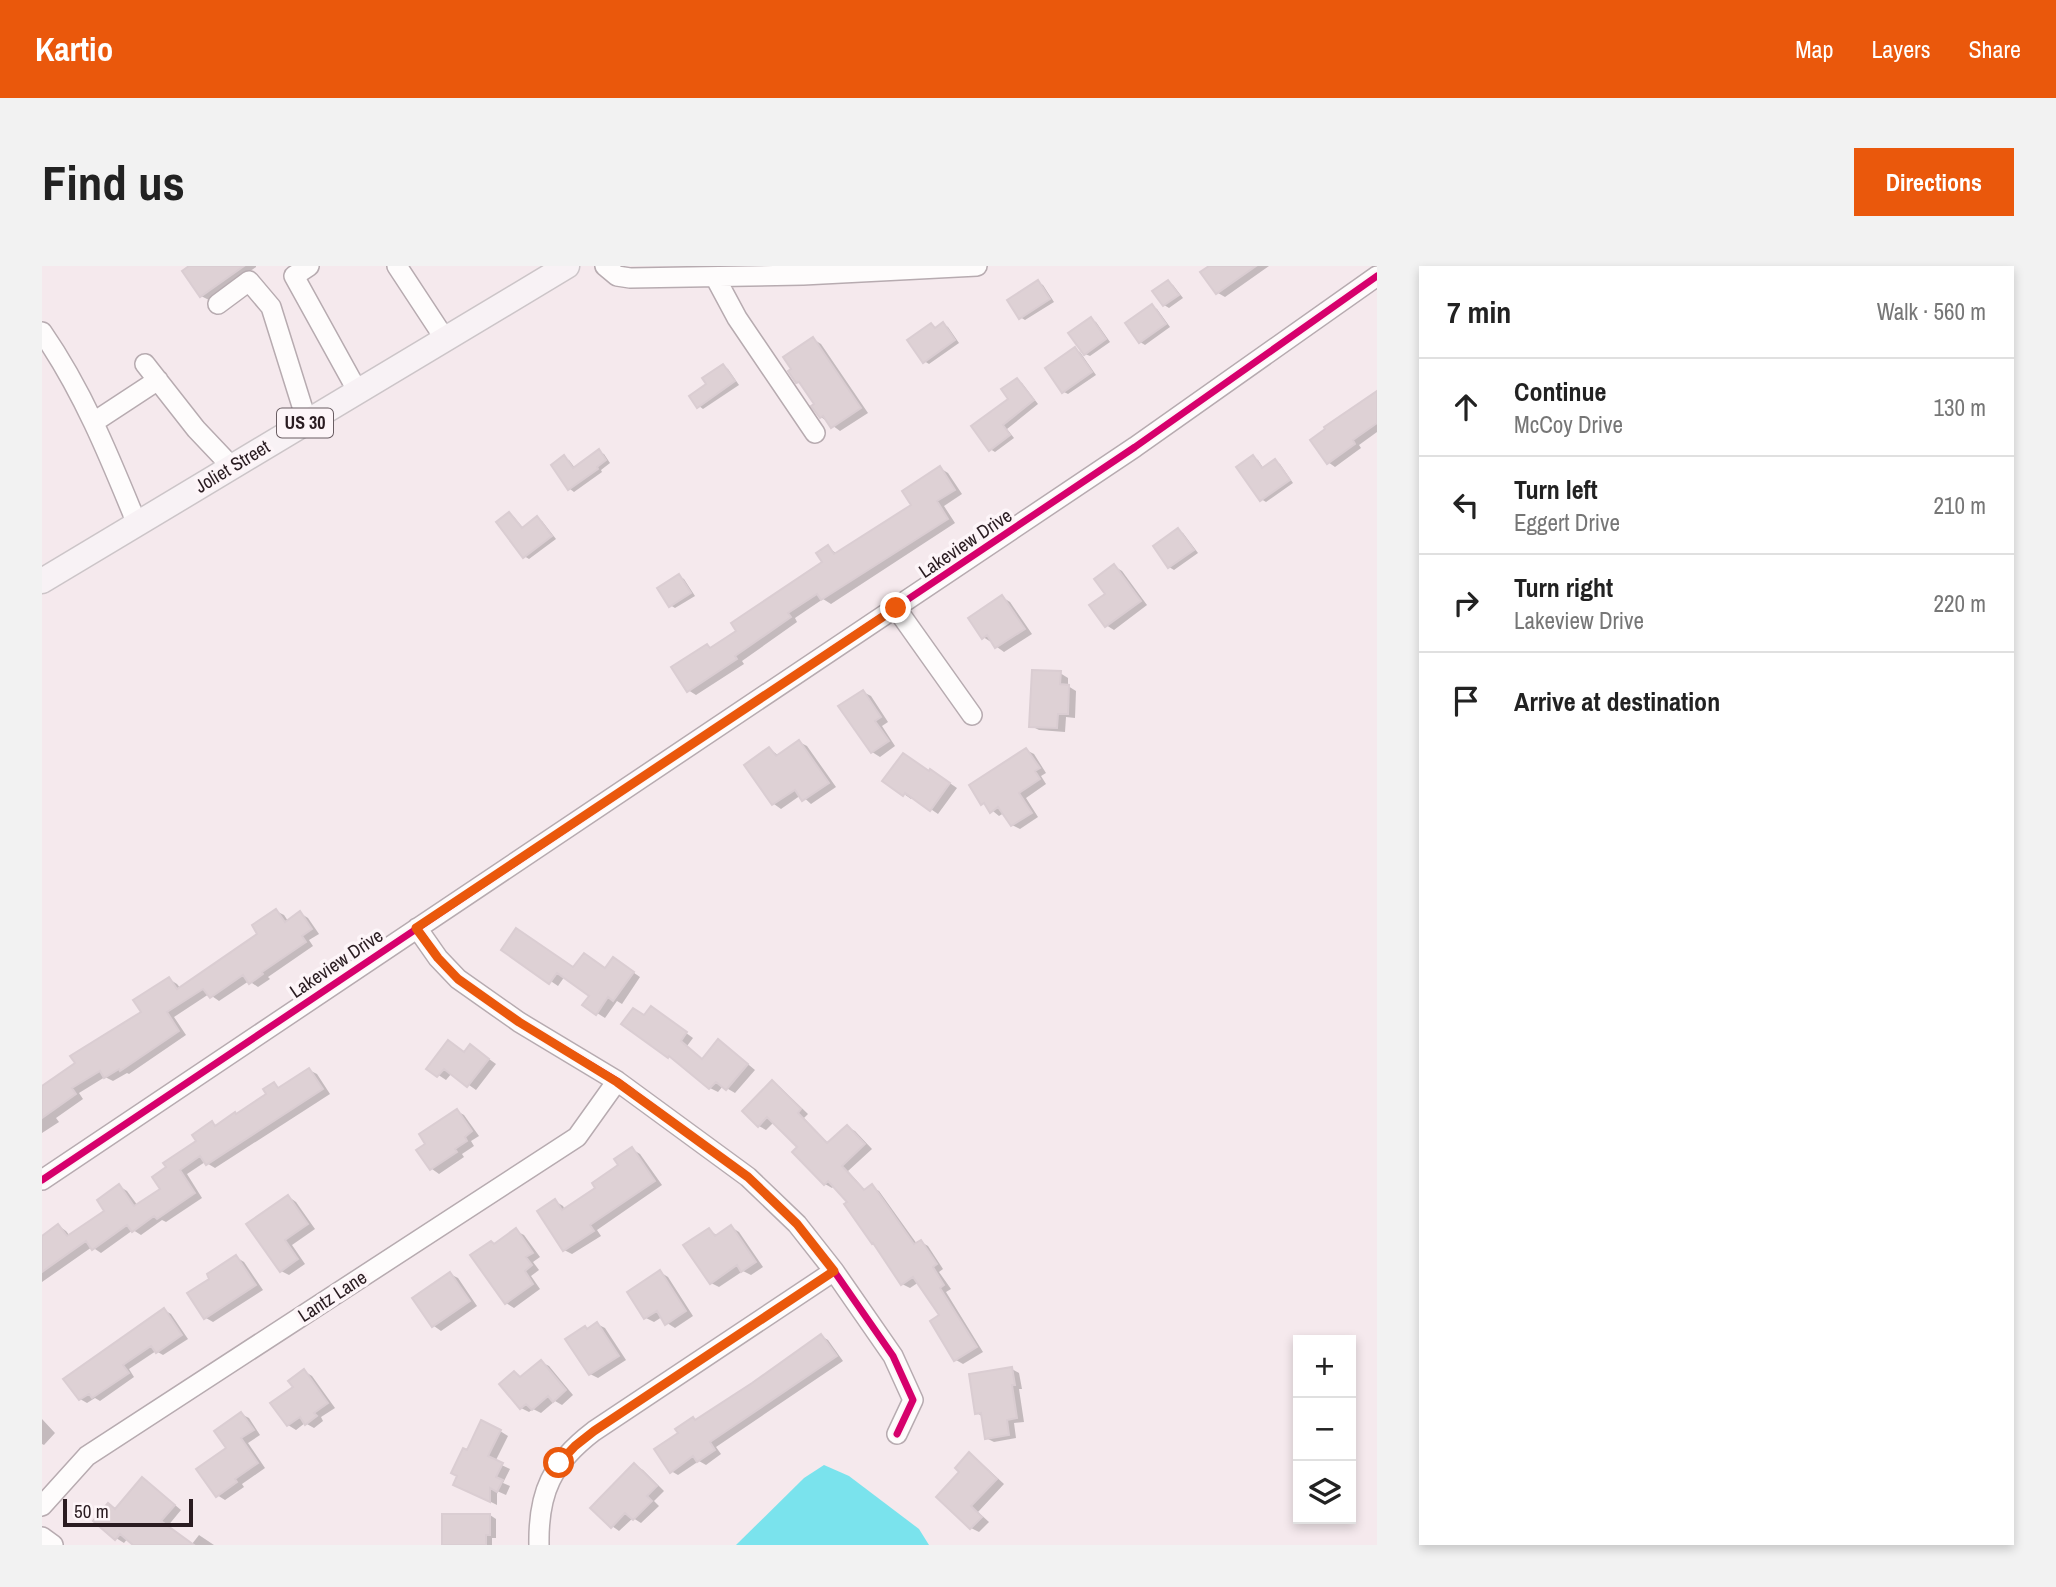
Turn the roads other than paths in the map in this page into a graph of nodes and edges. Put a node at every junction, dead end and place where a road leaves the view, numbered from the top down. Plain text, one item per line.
1 (397, 266) edge
2 (567, 266) edge
3 (605, 266) edge
4 (977, 266) edge
5 (297, 269) edge
6 (1377, 276) edge
7 (715, 277) junction
8 (218, 304) dead end
9 (42, 332) edge
10 (445, 339) junction
11 (145, 364) dead end
12 (158, 380) junction
13 (358, 391) junction
14 (94, 422) junction
15 (307, 422) junction
16 (814, 433) dead end
17 (232, 467) junction
18 (137, 524) junction
19 (42, 581) edge
20 (896, 608) junction
21 (972, 715) dead end
22 (416, 928) junction
23 (617, 1082) junction
24 (42, 1180) edge
25 (834, 1271) junction
26 (897, 1434) dead end
27 (42, 1506) edge
28 (42, 1537) edge
29 (52, 1545) edge
30 (539, 1545) edge

1 - 10 street
2 - 10 main road, Joliet Street / US 30
3 - 7 street
4 - 7 street
5 - 13 street
6 - 20 street, Lakeview Drive
7 - 16 street
8 - 15 street
9 - 14 street
10 - 13 main road, Joliet Street / US 30
11 - 12 street
12 - 14 street
12 - 17 street
13 - 15 main road, Joliet Street / US 30
14 - 18 street
15 - 17 main road, Joliet Street / US 30
17 - 18 main road, Joliet Street / US 30
18 - 19 main road, Joliet Street / US 30
20 - 21 street
20 - 22 street, Lakeview Drive
22 - 23 street
22 - 24 street, Lakeview Drive
23 - 25 street
23 - 27 street, Lantz Lane
25 - 26 street
25 - 30 street
28 - 29 street

